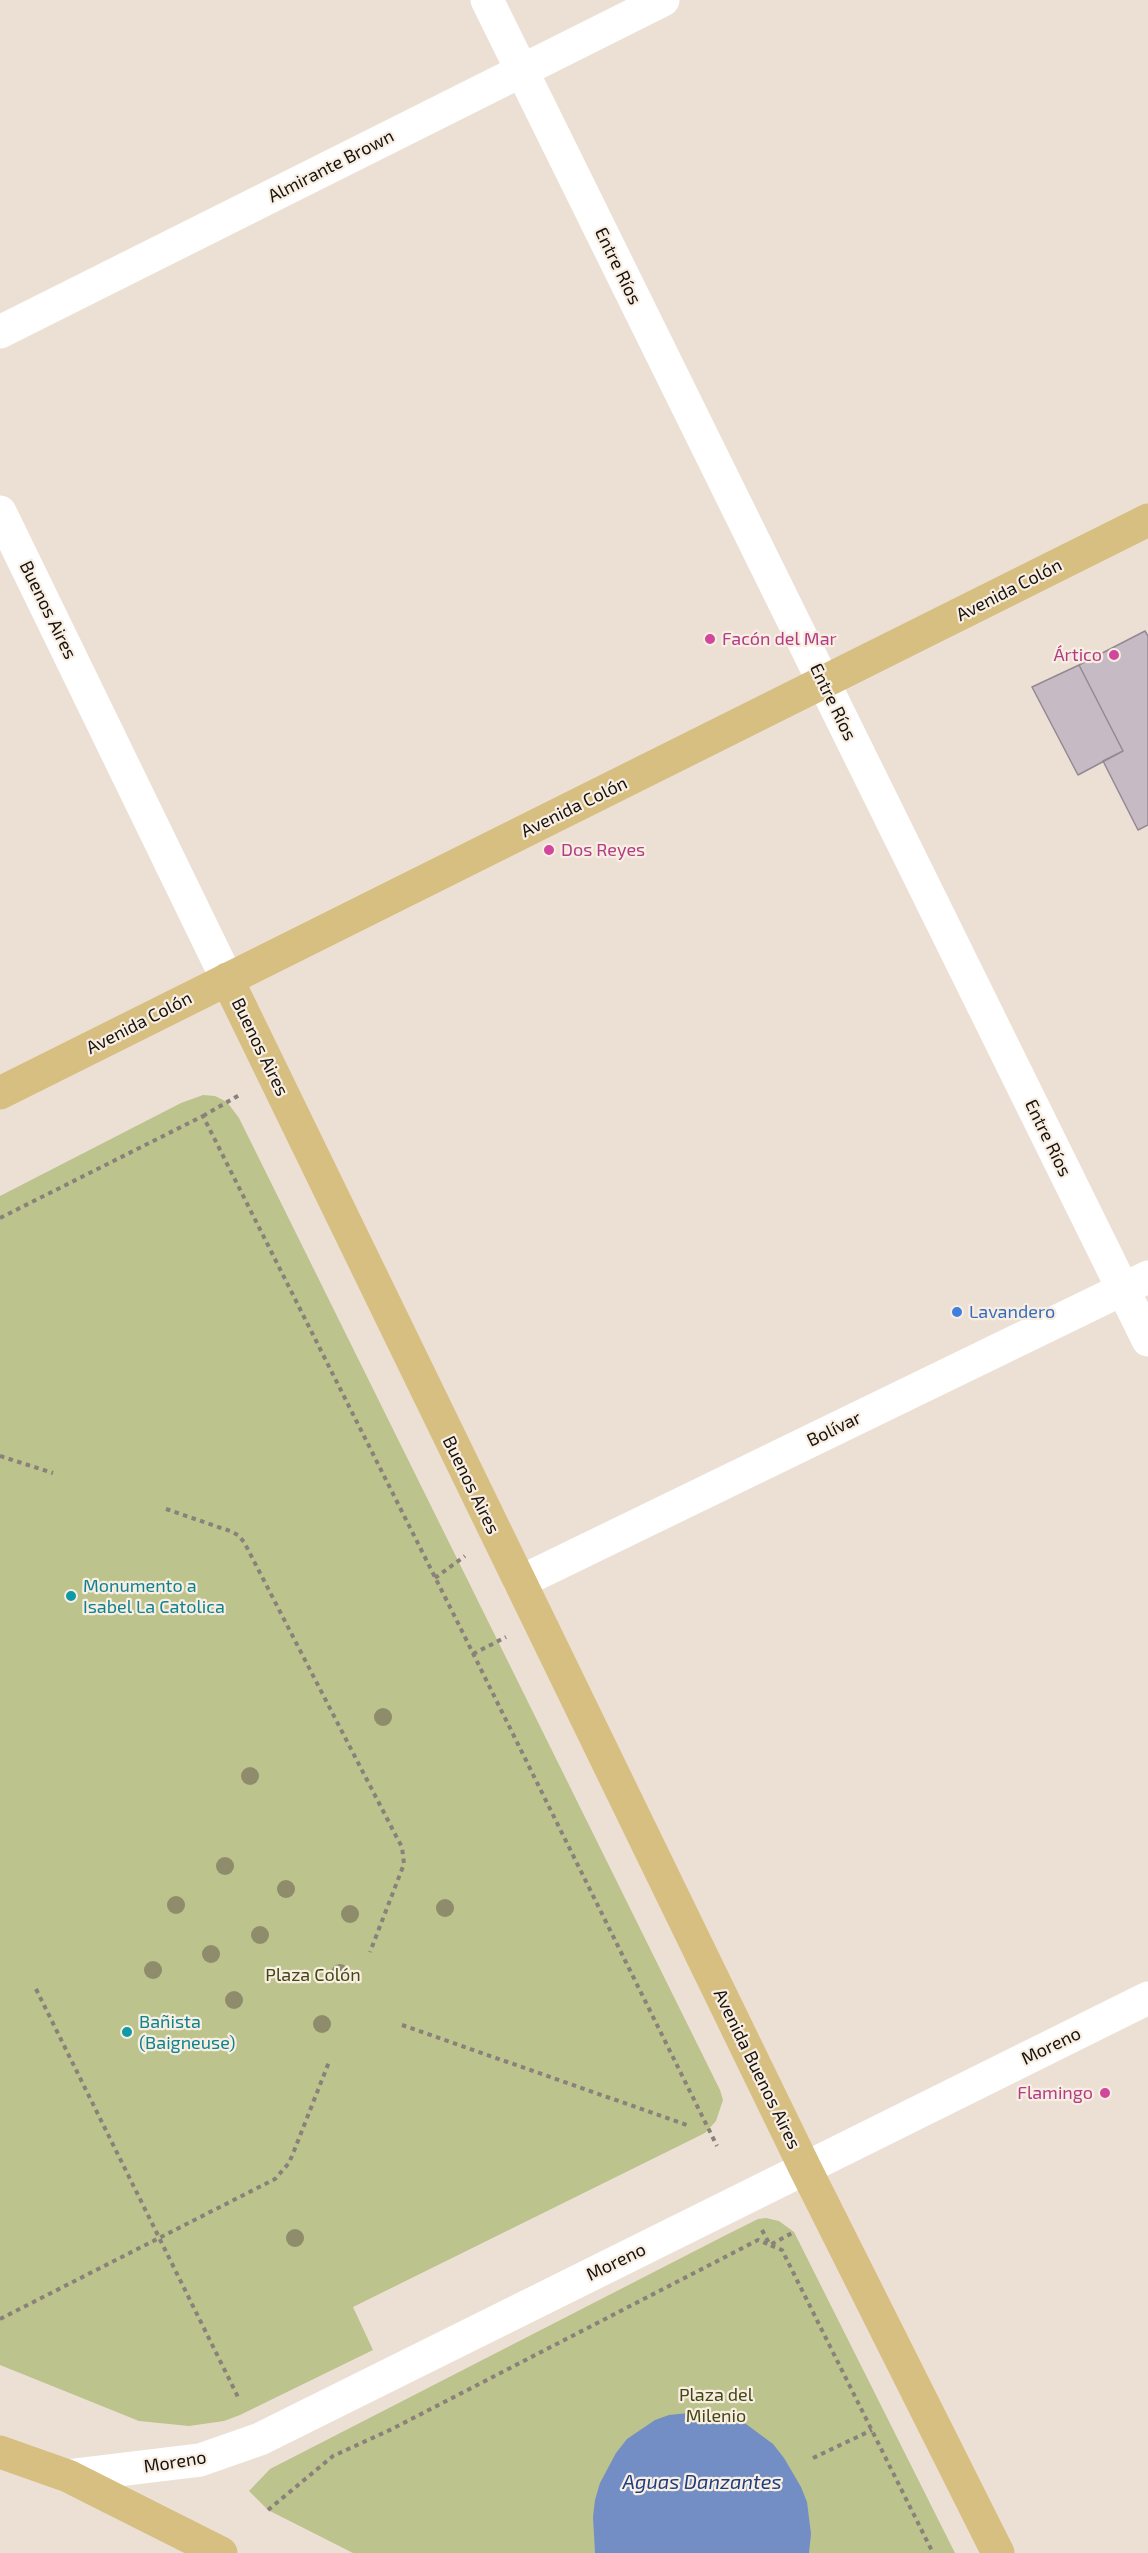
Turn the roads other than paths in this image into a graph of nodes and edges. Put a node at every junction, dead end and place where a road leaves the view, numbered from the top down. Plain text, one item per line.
1 (487, 0) edge
2 (663, 0) edge
3 (522, 70) junction
4 (0, 332) edge
5 (0, 512) edge
6 (1148, 520) edge
7 (823, 682) junction
8 (227, 979) junction
9 (0, 1093) edge
10 (1136, 1283) edge
11 (1148, 1340) edge
12 (520, 1582) junction
13 (1148, 1998) edge
14 (805, 2168) junction
15 (0, 2452) edge
16 (68, 2476) junction
17 (221, 2553) edge
18 (998, 2553) edge

1 - 3 street, Entre Ríos
2 - 3 street, Almirante Brown
3 - 4 street, Almirante Brown
3 - 7 street, Entre Ríos
5 - 8 street, Buenos Aires
6 - 7 main road, Avenida Colón
7 - 8 main road, Avenida Colón
7 - 10 street, Entre Ríos
8 - 9 main road, Avenida Colón
8 - 12 main road, Buenos Aires
10 - 11 street, Entre Ríos
10 - 12 street, Bolívar
12 - 14 main road, Avenida Buenos Aires
13 - 14 street, Moreno
14 - 16 street, Moreno
14 - 18 main road, Avenida Buenos Aires
15 - 16 main road
16 - 17 main road

